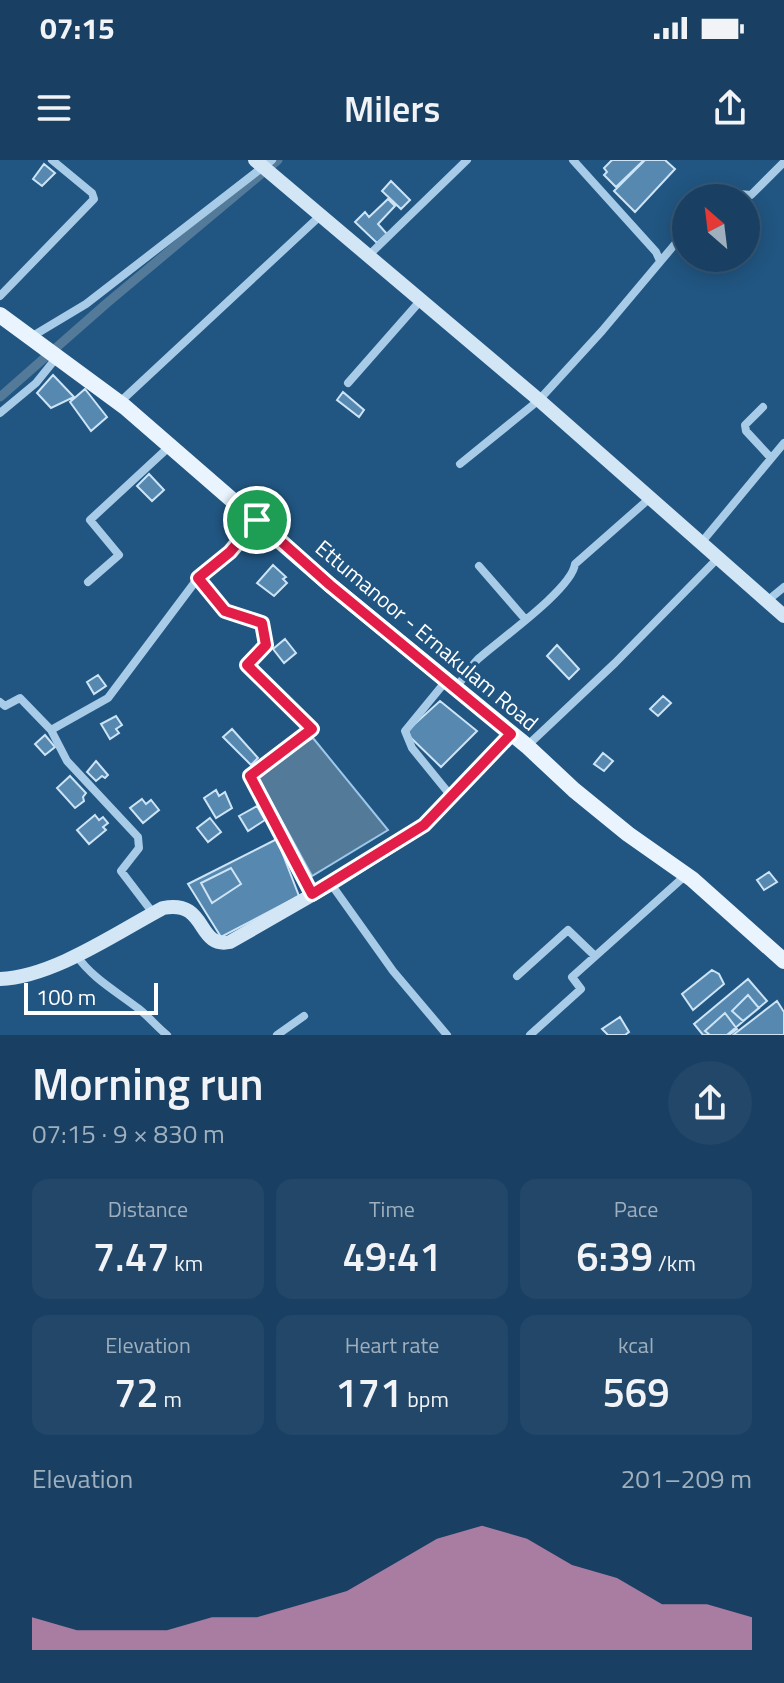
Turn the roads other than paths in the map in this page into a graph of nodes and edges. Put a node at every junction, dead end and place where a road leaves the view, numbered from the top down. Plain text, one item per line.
1 (52, 160) edge
2 (467, 160) edge
3 (576, 161) edge
4 (263, 162) edge
5 (784, 162) edge
6 (760, 186) edge
7 (322, 215) junction
8 (672, 247) edge
9 (369, 255) junction
10 (660, 261) junction
11 (0, 296) edge
12 (421, 300) junction
13 (1, 317) edge
14 (36, 340) junction
15 (57, 357) junction
16 (348, 383) dead end
17 (539, 400) junction
18 (120, 403) junction
19 (763, 407) dead end
20 (0, 413) edge
21 (784, 443) edge
22 (171, 446) junction
23 (771, 458) junction
24 (460, 464) dead end
25 (650, 498) junction
26 (257, 520) junction
27 (701, 543) junction
28 (718, 558) junction
29 (479, 566) dead end
30 (198, 578) junction
31 (88, 582) dead end
32 (784, 587) edge
33 (767, 601) junction
34 (784, 616) edge
35 (525, 619) junction
36 (450, 685) junction
37 (0, 702) edge
38 (51, 730) junction
39 (511, 734) junction
40 (527, 746) junction
41 (451, 796) junction
42 (686, 875) junction
43 (331, 884) junction
44 (312, 894) junction
45 (153, 913) junction
46 (76, 954) junction
47 (595, 956) junction
48 (784, 961) edge
49 (517, 976) dead end
50 (0, 979) edge
51 (304, 1016) dead end
52 (167, 1035) edge
53 (277, 1035) edge
54 (447, 1035) edge
55 (530, 1035) edge

1 - 11 street
2 - 9 street
3 - 10 street
4 - 7 main road
4 - 14 street
5 - 6 street
7 - 9 main road
7 - 18 street
8 - 10 street
9 - 12 main road
10 - 17 street
12 - 16 street
12 - 17 main road
13 - 14 main road, Ettumanoor - Ernakulam Road
14 - 15 main road, Ettumanoor - Ernakulam Road
15 - 18 main road, Ettumanoor - Ernakulam Road
15 - 20 street
17 - 24 street
17 - 25 main road
18 - 22 main road, Ettumanoor - Ernakulam Road
19 - 23 street
21 - 23 street
22 - 26 main road, Ettumanoor - Ernakulam Road
22 - 31 street
23 - 27 street
25 - 27 main road
25 - 35 street
26 - 30 street
26 - 36 main road, Ettumanoor - Ernakulam Road
27 - 28 main road
28 - 33 main road
28 - 40 street
29 - 35 street
30 - 38 street
30 - 44 street
32 - 33 street
33 - 34 main road
35 - 36 street
36 - 39 main road, Ettumanoor - Ernakulam Road
36 - 41 street
37 - 38 street
38 - 45 street
39 - 40 main road, Ettumanoor - Ernakulam Road
39 - 41 main road
40 - 42 main road, Ettumanoor - Ernakulam Road
41 - 43 main road
42 - 47 street
42 - 48 main road, Ettumanoor - Ernakulam Road
43 - 44 main road
43 - 54 street
44 - 45 main road
45 - 46 main road
46 - 50 main road
46 - 52 street
47 - 49 street
47 - 55 street
51 - 53 street

